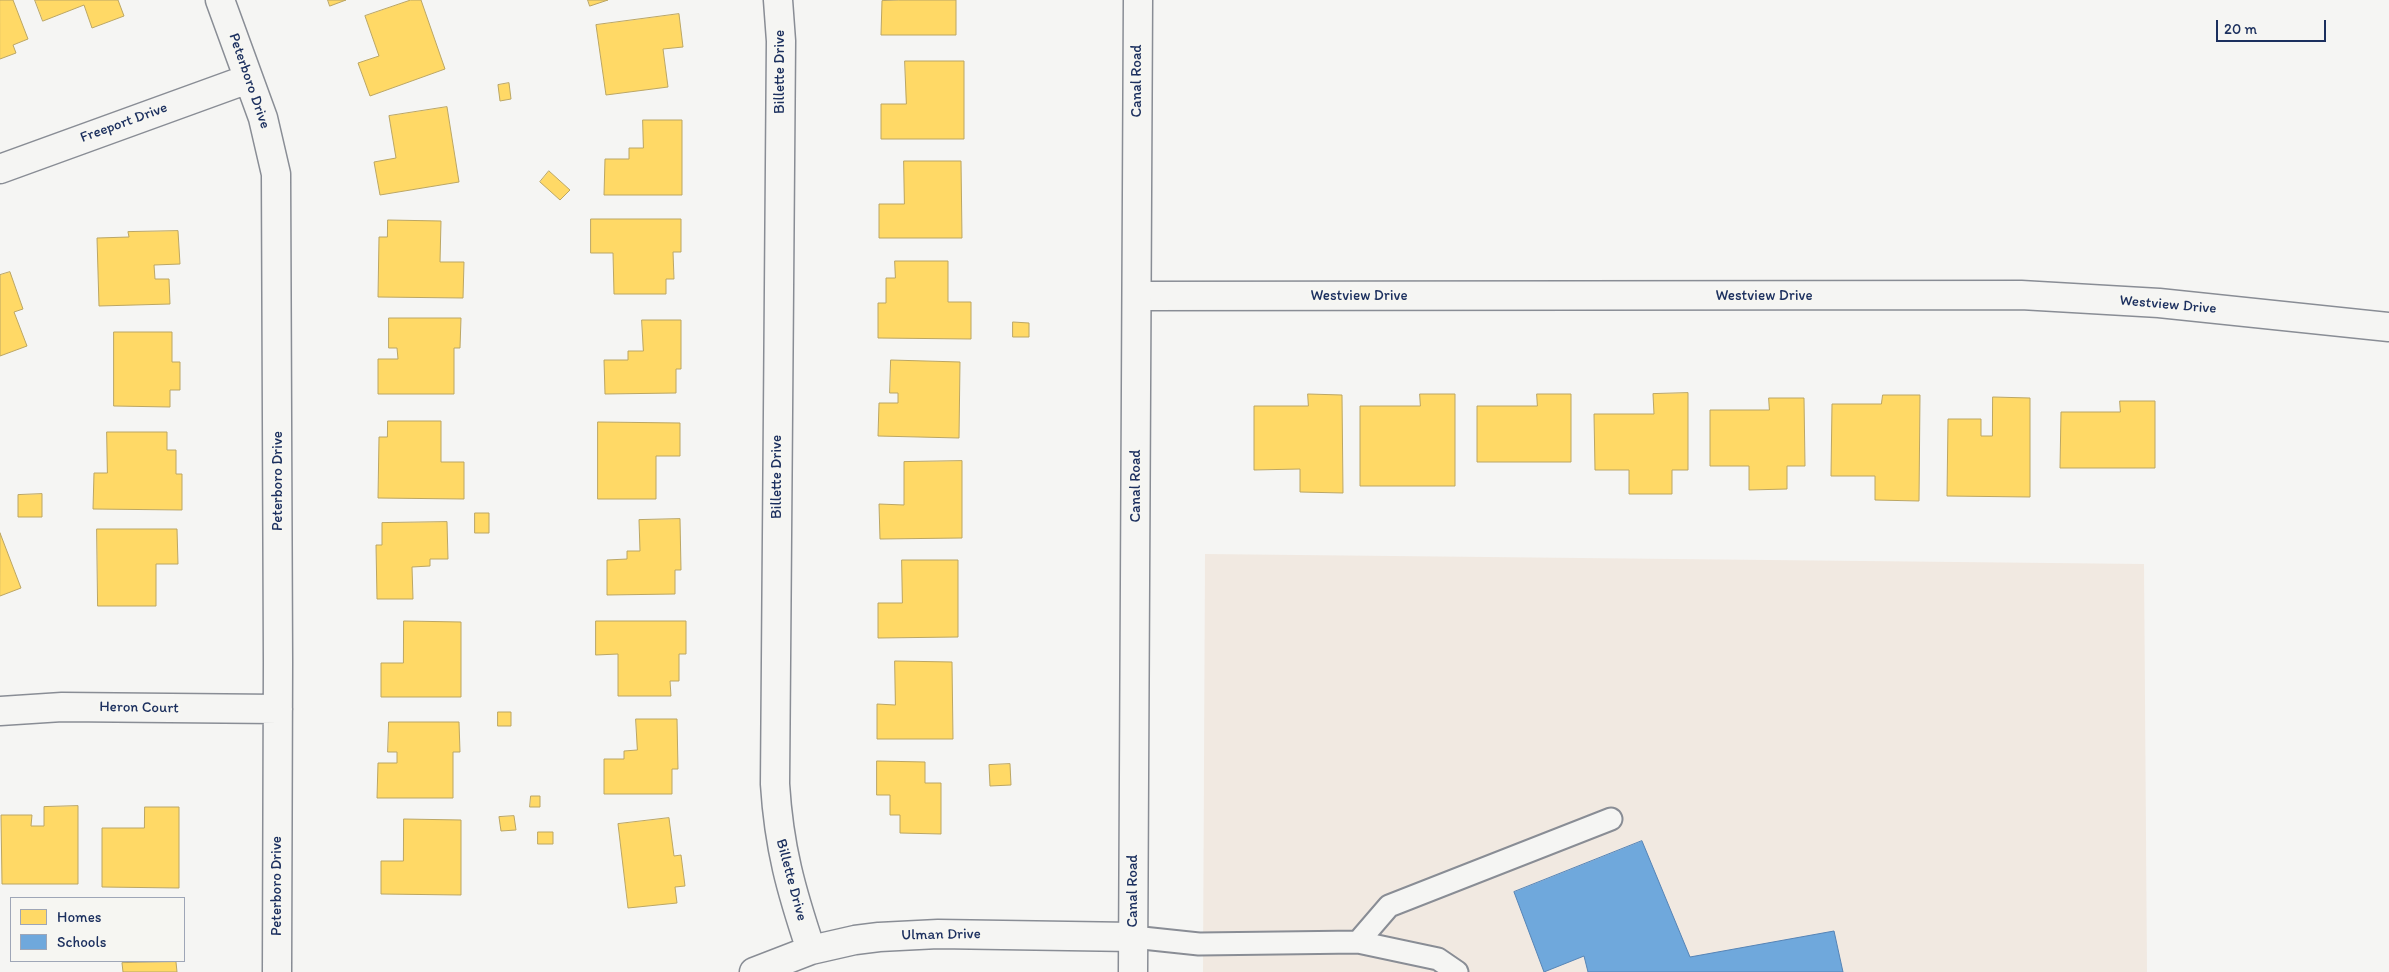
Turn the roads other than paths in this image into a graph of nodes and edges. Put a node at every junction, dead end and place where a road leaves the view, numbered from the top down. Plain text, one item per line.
1 (220, 0) edge
2 (778, 0) edge
3 (1138, 0) edge
4 (248, 78) junction
5 (0, 169) edge
6 (1137, 296) junction
7 (2389, 327) edge
8 (278, 709) junction
9 (0, 710) edge
10 (1611, 819) dead end
11 (1133, 937) junction
12 (1358, 942) junction
13 (811, 950) junction
14 (277, 972) edge
15 (754, 972) edge
16 (1133, 972) edge
17 (1457, 972) edge

1 - 4 street, Peterboro Drive
2 - 13 street, Billette Drive
3 - 6 street, Canal Road
4 - 5 street, Freeport Drive
4 - 8 street, Peterboro Drive
6 - 7 street, Westview Drive
6 - 11 street, Canal Road
8 - 9 street, Heron Court
8 - 14 street, Peterboro Drive
10 - 12 lane
11 - 12 lane
11 - 13 street, Ulman Drive
11 - 16 street, Canal Road
12 - 17 lane
13 - 15 street, Ulman Drive

